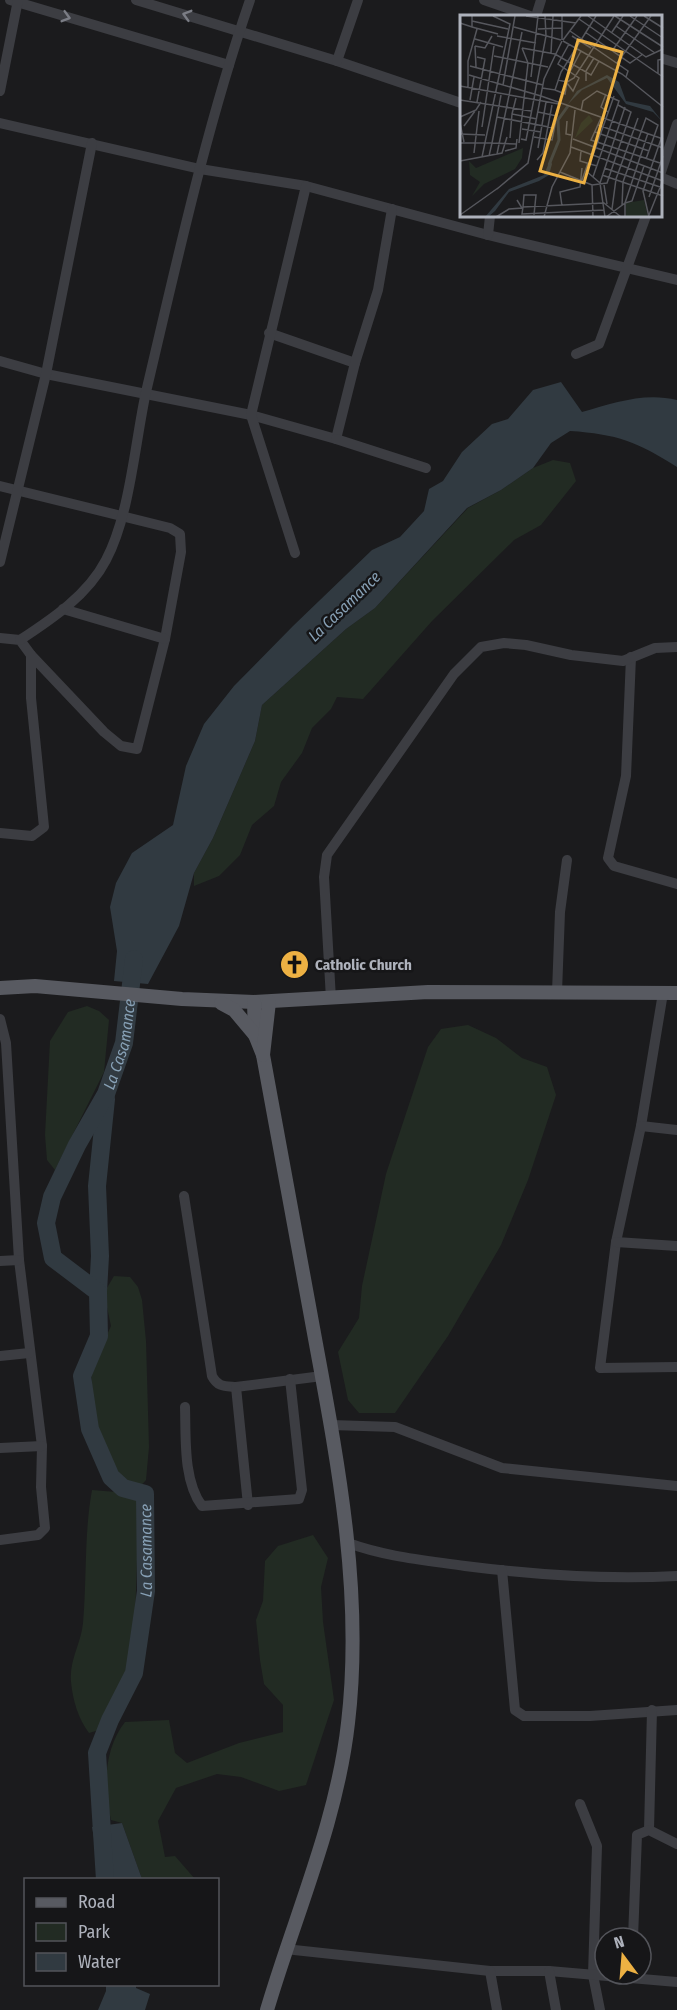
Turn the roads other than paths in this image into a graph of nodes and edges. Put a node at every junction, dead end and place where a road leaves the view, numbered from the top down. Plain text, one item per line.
1 (136, 0) edge
2 (250, 0) edge
3 (358, 0) edge
4 (484, 0) edge
5 (541, 0) edge
6 (15, 1) edge
7 (527, 15) edge
8 (536, 15) edge
9 (239, 31) junction
10 (662, 59) edge
11 (337, 61) junction
12 (677, 63) edge
13 (229, 65) junction
14 (0, 91) edge
15 (460, 103) edge
16 (0, 123) edge
17 (677, 124) edge
18 (92, 143) junction
19 (200, 169) junction
20 (662, 170) edge
21 (662, 177) edge
22 (677, 184) edge
23 (306, 186) junction
24 (392, 209) junction
25 (490, 218) edge
26 (645, 218) edge
27 (488, 235) junction
28 (626, 269) junction
29 (677, 280) edge
30 (269, 333) junction
31 (576, 354) dead end
32 (0, 361) edge
33 (355, 363) junction
34 (46, 374) junction
35 (146, 395) junction
36 (251, 415) junction
37 (336, 439) junction
38 (426, 468) dead end
39 (0, 486) edge
40 (18, 492) junction
41 (121, 515) junction
42 (294, 553) dead end
43 (0, 557) edge
44 (63, 609) junction
45 (0, 638) edge
46 (165, 639) junction
47 (20, 640) junction
48 (677, 647) edge
49 (31, 655) junction
50 (631, 657) junction
51 (0, 833) edge
52 (567, 861) dead end
53 (677, 884) edge
54 (0, 988) edge
55 (557, 992) junction
56 (670, 993) edge
57 (331, 999) junction
58 (219, 1002) junction
59 (254, 1002) junction
60 (269, 1002) junction
61 (0, 1019) edge
62 (255, 1035) junction
63 (263, 1055) junction
64 (641, 1126) junction
65 (677, 1130) edge
66 (12, 1165) junction
67 (0, 1166) edge
68 (184, 1196) dead end
69 (616, 1242) junction
70 (677, 1246) edge
71 (19, 1260) junction
72 (0, 1262) edge
73 (29, 1353) junction
74 (0, 1356) edge
75 (677, 1367) edge
76 (322, 1376) junction
77 (290, 1379) junction
78 (236, 1387) junction
79 (185, 1407) dead end
80 (331, 1425) junction
81 (42, 1446) junction
82 (0, 1448) edge
83 (677, 1486) edge
84 (248, 1505) junction
85 (0, 1540) edge
86 (348, 1543) junction
87 (502, 1570) junction
88 (677, 1576) edge
89 (652, 1710) junction
90 (677, 1710) edge
91 (580, 1804) dead end
92 (649, 1830) junction
93 (677, 1844) edge
94 (595, 1926) edge
95 (633, 1926) edge
96 (285, 1949) junction
97 (490, 1971) junction
98 (549, 1971) junction
99 (593, 1975) edge
100 (653, 1980) edge
101 (677, 1983) edge
102 (595, 1986) edge
103 (267, 2010) edge
104 (498, 2010) edge
105 (556, 2010) edge
106 (600, 2010) edge

9 -> 1 street
2 - 9 street
3 - 11 street
4 - 7 street
5 - 8 street
6 -> 13 street
6 - 14 street
9 - 11 street
9 - 13 street
10 - 12 street
11 - 15 street
13 - 19 street
16 - 18 street
17 - 20 street
18 - 19 street
18 - 34 street
19 - 23 street
19 - 35 street
21 - 22 street
23 - 24 street
23 - 30 street
24 - 27 street
24 - 33 street
25 - 27 street
26 - 28 street
27 - 28 street
28 - 29 street
28 - 31 street
30 - 33 street
30 - 36 street
32 - 34 street
33 - 37 street
34 - 35 street
34 - 40 street
35 - 36 street
35 - 41 street
36 - 37 street
36 - 42 street
37 - 38 street
39 - 40 street
40 - 41 street
40 - 43 street
41 - 44 street
41 - 46 street
44 - 46 street
44 - 47 street
45 - 47 street
46 - 49 street
47 - 49 street
48 - 50 street
49 - 51 street
50 - 53 street
50 - 57 street
52 - 55 street
54 - 58 main road
55 - 56 main road
55 - 57 main road
56 - 64 street
57 - 60 main road
58 - 59 main road
58 - 62 main road
59 - 60 main road
59 - 62 main road
60 - 63 main road
61 - 66 street
62 - 63 main road
63 - 76 main road
64 - 65 street
64 - 69 street
66 - 67 street
66 - 71 street
68 - 78 street
69 - 70 street
69 - 75 street
71 - 72 street
71 - 73 street
73 - 74 street
73 - 81 street
76 - 77 street
76 - 80 main road
77 - 78 street
77 - 84 street
78 - 84 street
79 - 84 street
80 - 83 street
80 - 86 main road
81 - 82 street
81 - 85 street
86 - 87 street
86 - 96 main road
87 - 88 street
87 - 89 street
89 - 90 street
89 - 92 street
91 - 94 street
92 - 93 street
92 - 95 street
96 - 97 street
96 - 103 main road
97 - 98 street
97 - 104 street
98 - 99 street
98 - 105 street
100 - 101 street
102 - 106 street

